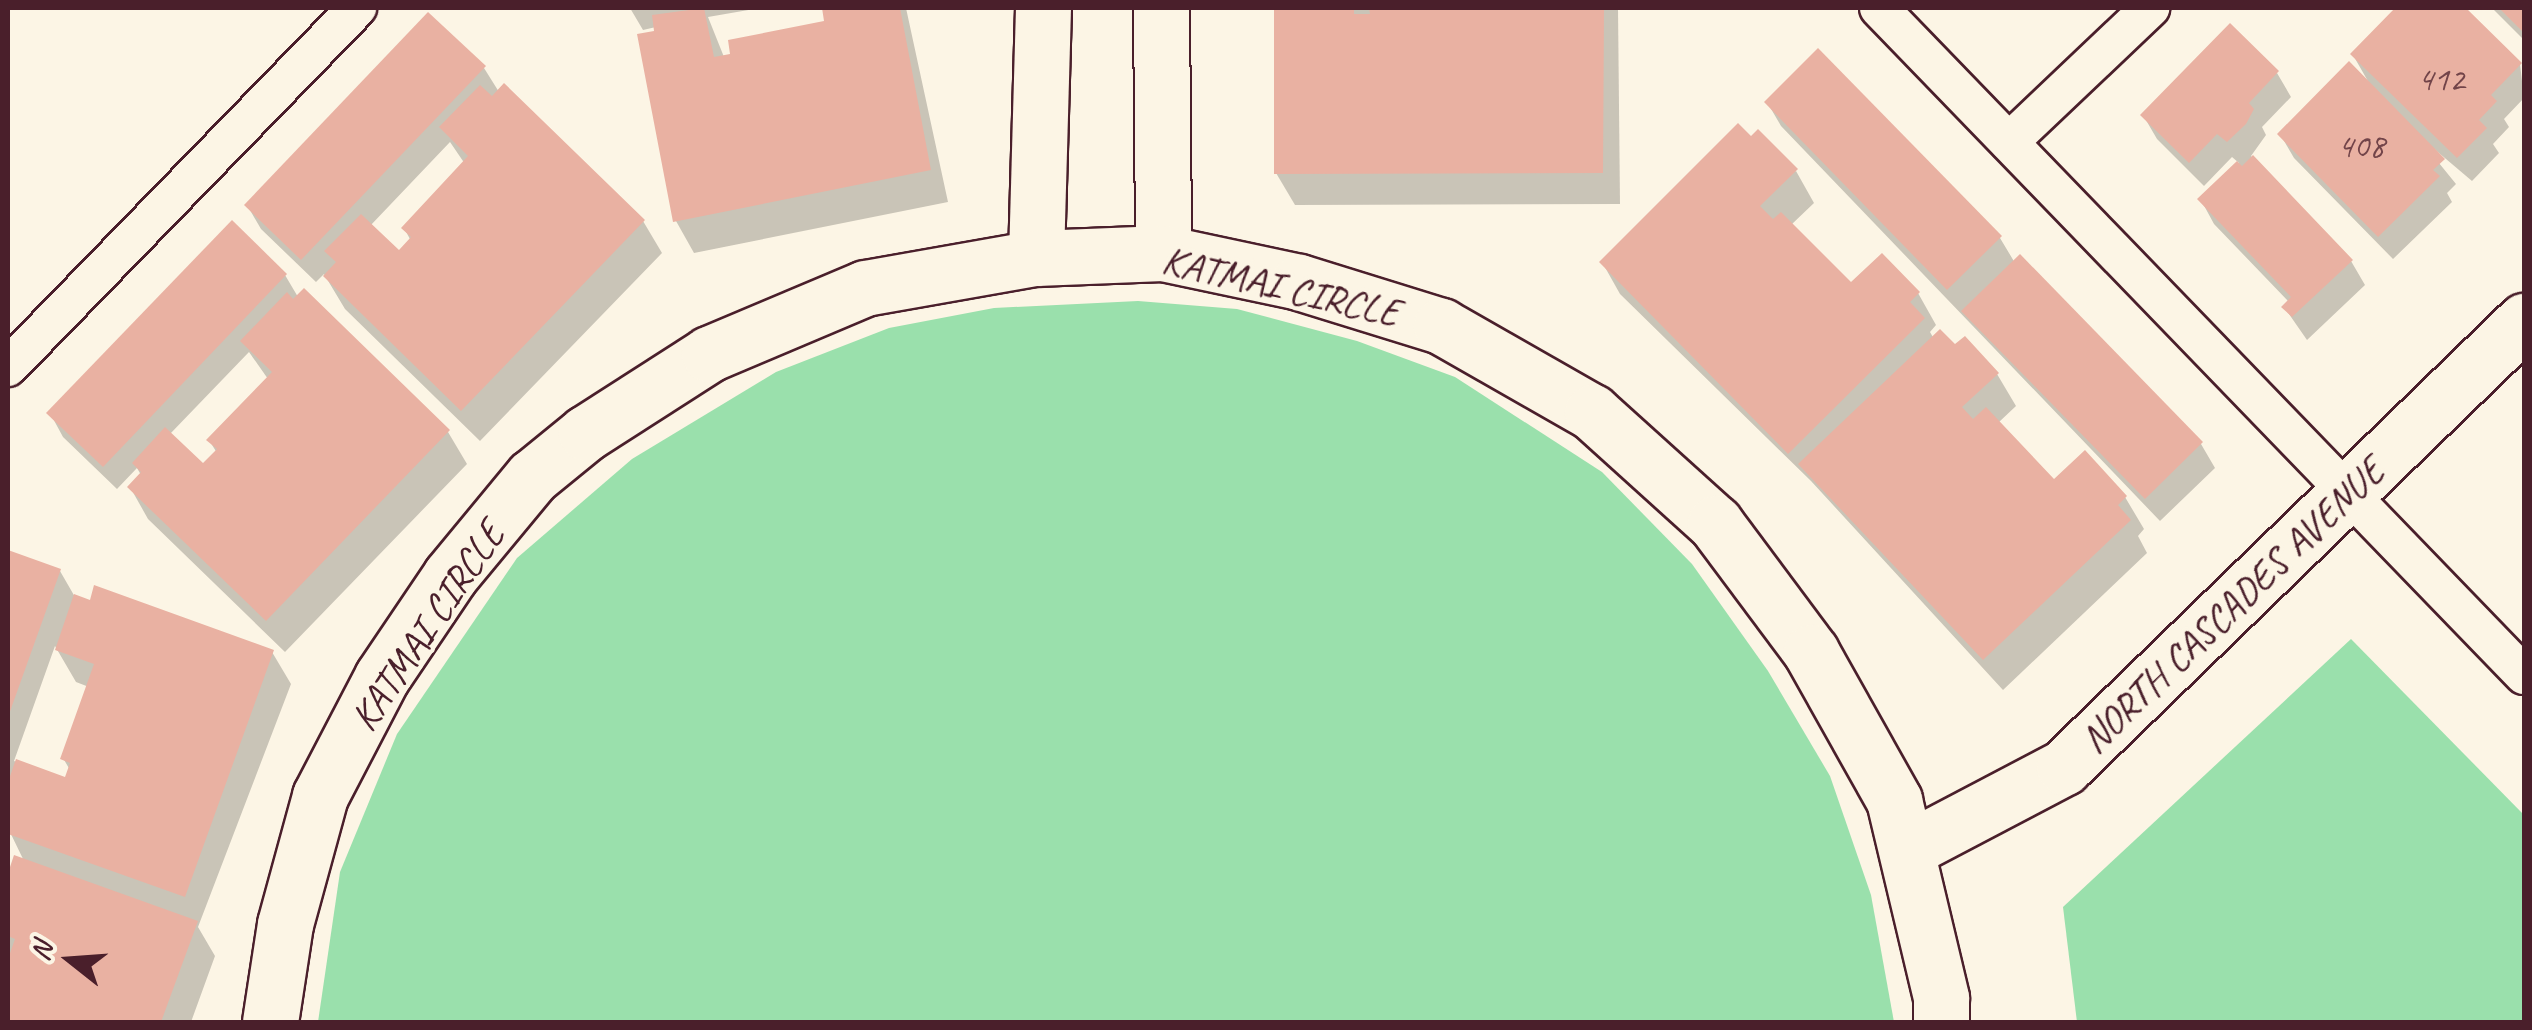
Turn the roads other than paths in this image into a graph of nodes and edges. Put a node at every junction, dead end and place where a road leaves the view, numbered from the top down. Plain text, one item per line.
1 (357, 8) edge
2 (1043, 8) edge
3 (1160, 8) edge
4 (1879, 8) edge
5 (2150, 8) edge
6 (2009, 142) junction
7 (1164, 253) junction
8 (1036, 258) junction
9 (2524, 321) edge
10 (8, 367) edge
11 (2349, 492) junction
12 (2524, 675) edge
13 (1910, 848) junction
14 (270, 1022) edge
15 (1941, 1022) edge

1 - 10 lane
2 - 8 street
3 - 7 street
4 - 6 lane
5 - 6 lane
6 - 11 lane
7 - 8 street, KATMAI CIRCLE
7 - 13 street, KATMAI CIRCLE
8 - 14 street, KATMAI CIRCLE
9 - 11 street, NORTH CASCADES AVENUE
11 - 12 lane
11 - 13 street, NORTH CASCADES AVENUE
13 - 15 street, KATMAI CIRCLE

